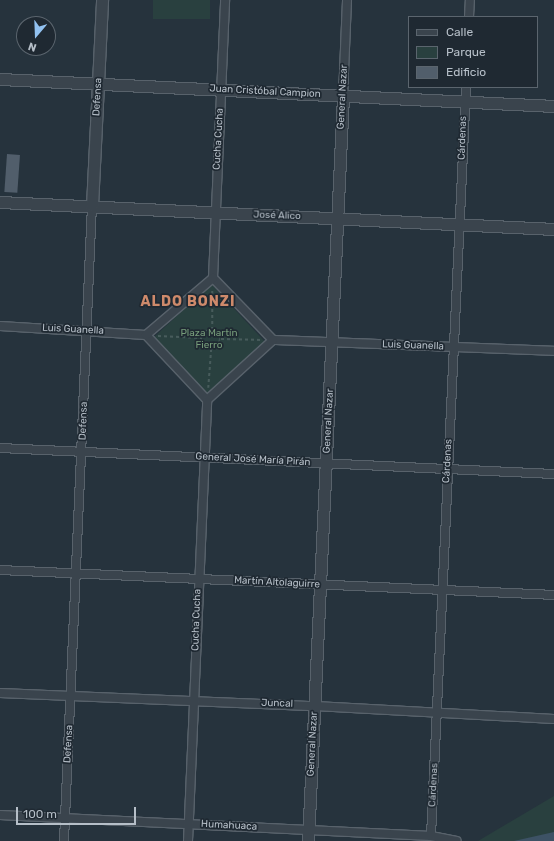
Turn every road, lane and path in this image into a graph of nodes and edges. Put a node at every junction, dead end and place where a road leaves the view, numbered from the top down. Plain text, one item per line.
1 (102, 0) edge
2 (225, 0) edge
3 (347, 0) edge
4 (470, 0) edge
5 (469, 16) edge
6 (0, 79) edge
7 (98, 85) junction
8 (466, 88) edge
9 (221, 90) junction
10 (343, 96) junction
11 (465, 102) junction
12 (554, 106) edge
13 (0, 202) edge
14 (92, 206) junction
15 (216, 213) junction
16 (338, 219) junction
17 (460, 224) junction
18 (554, 229) edge
19 (213, 278) junction
20 (0, 326) edge
21 (212, 330) junction
22 (87, 331) junction
23 (146, 335) junction
24 (202, 338) junction
25 (220, 339) junction
26 (273, 340) junction
27 (332, 343) junction
28 (454, 347) junction
29 (211, 348) junction
30 (554, 351) edge
31 (207, 400) junction
32 (0, 448) edge
33 (82, 452) junction
34 (204, 458) junction
35 (327, 464) junction
36 (448, 469) junction
37 (554, 474) edge
38 (0, 570) edge
39 (76, 574) junction
40 (198, 579) junction
41 (321, 585) junction
42 (443, 591) junction
43 (554, 595) edge
44 (0, 693) edge
45 (71, 696) junction
46 (193, 701) junction
47 (315, 706) junction
48 (438, 712) junction
49 (554, 719) edge
50 (0, 815) edge
51 (65, 818) junction
52 (189, 824) junction
53 (309, 830) junction
54 (431, 836) junction
55 (64, 841) edge
56 (188, 841) edge
57 (308, 841) edge
58 (457, 841) edge

1 - 7 street, Defensa
2 - 9 street, Cucha Cucha
3 - 10 street, General Nazar
4 - 5 street
6 - 7 street, Juan Cristóbal Campion
7 - 9 street, Juan Cristóbal Campion
7 - 14 street, Defensa
8 - 11 street, Cárdenas
9 - 10 street, Juan Cristóbal Campion
9 - 15 street, Cucha Cucha
10 - 11 street, Juan Cristóbal Campion
10 - 16 street, General Nazar
11 - 12 street, Juan Cristóbal Campion
11 - 17 street, Cárdenas
13 - 14 street, José Alico
14 - 15 street, José Alico
14 - 22 street, Defensa
15 - 16 street, José Alico
15 - 19 street, Cucha Cucha
16 - 17 street, José Alico
16 - 27 street, General Nazar
17 - 18 street, José Alico
17 - 28 street, Cárdenas
19 - 21 path
19 - 23 street
19 - 26 street
20 - 22 street, Luis Guanella
21 - 24 path
21 - 25 path
22 - 23 street, Luis Guanella
22 - 33 street, Defensa
23 - 24 path
23 - 31 street
24 - 29 path
25 - 26 path
25 - 29 path
26 - 27 street, Luis Guanella
26 - 31 street
27 - 28 street, Luis Guanella
27 - 35 street, General Nazar
28 - 30 street, Luis Guanella
28 - 36 street, Cárdenas
29 - 31 path
31 - 34 street, Cucha Cucha
32 - 33 street, General José María Pirán
33 - 34 street, General José María Pirán
33 - 39 street, Defensa
34 - 35 street, General José María Pirán
34 - 40 street, Cucha Cucha
35 - 36 street, General José María Pirán
35 - 41 street, General Nazar
36 - 37 street, General José María Pirán
36 - 42 street, Cárdenas
38 - 39 street, Martín Altolaguirre
39 - 40 street, Martín Altolaguirre
39 - 45 street, Defensa
40 - 41 street, Martín Altolaguirre
40 - 46 street, Cucha Cucha
41 - 42 street, Martín Altolaguirre
41 - 47 street, General Nazar
42 - 43 street, Martín Altolaguirre
42 - 48 street, Cárdenas
44 - 45 street, Juncal
45 - 46 street, Juncal
45 - 51 street, Defensa
46 - 47 street, Juncal
46 - 52 street, Cucha Cucha
47 - 48 street, Juncal
47 - 53 street, General Nazar
48 - 49 street, Juncal
48 - 54 street, Cárdenas
50 - 51 street, Humahuaca
51 - 52 street, Humahuaca
51 - 55 street, Defensa
52 - 53 street, Humahuaca
52 - 56 street, Cucha Cucha
53 - 54 street, Humahuaca
53 - 57 street, General Nazar
54 - 58 street, Humahuaca

